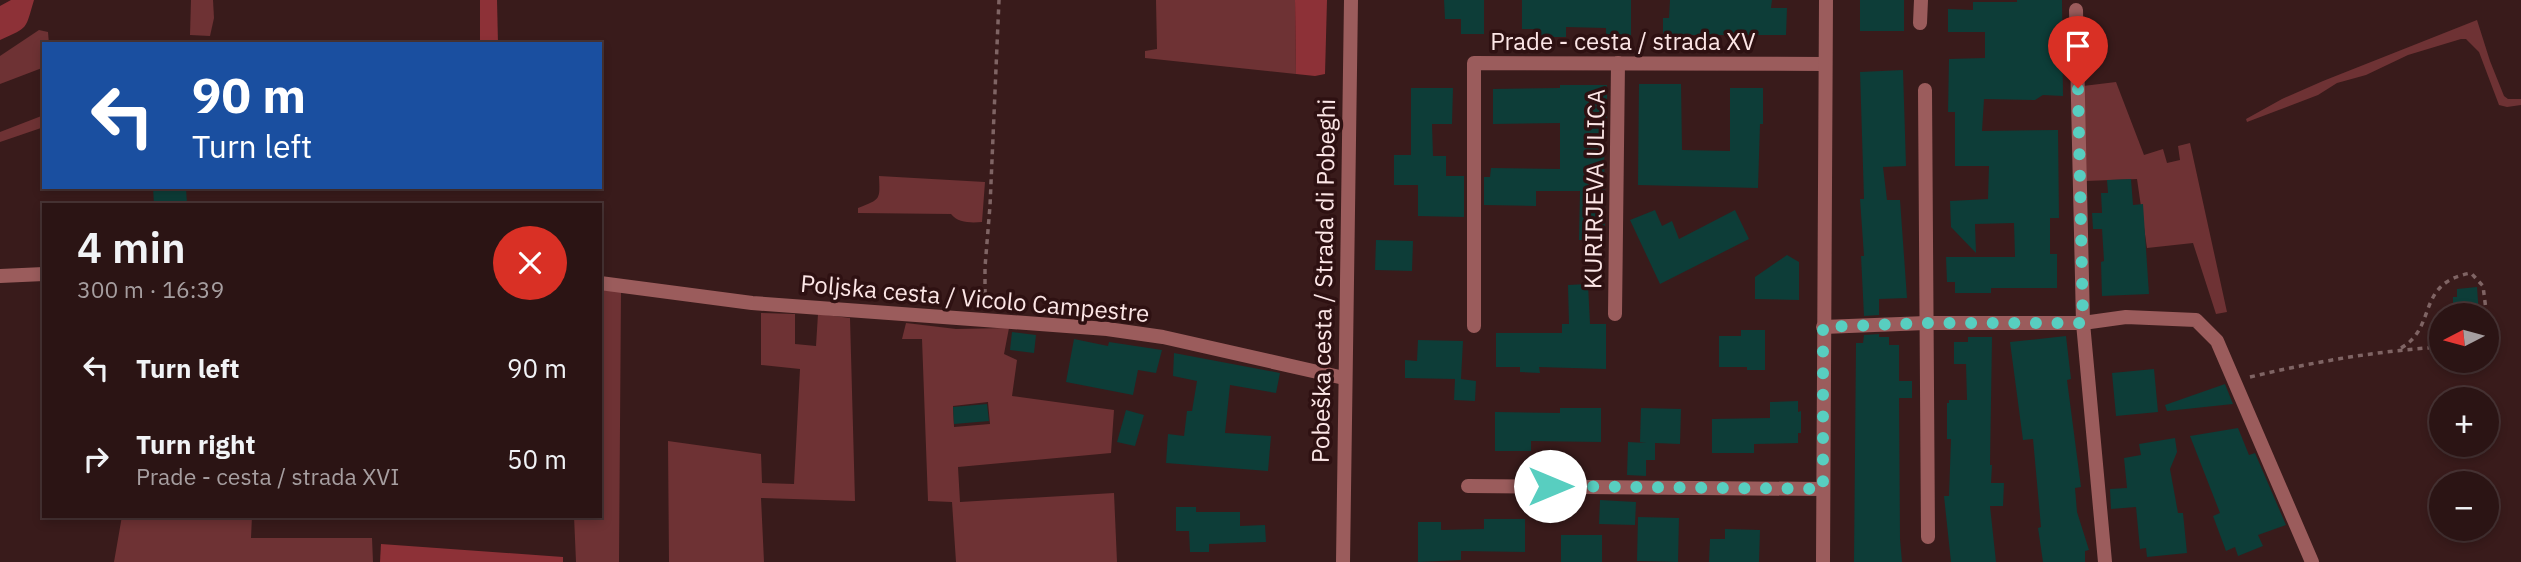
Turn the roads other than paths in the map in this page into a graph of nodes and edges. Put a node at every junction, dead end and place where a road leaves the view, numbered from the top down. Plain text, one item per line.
1 (1351, 0) edge
2 (1826, 0) edge
3 (1921, 0) edge
4 (2076, 10) dead end
5 (1920, 23) dead end
6 (1618, 63) junction
7 (1825, 64) junction
8 (1925, 90) dead end
9 (42, 274) edge
10 (0, 276) edge
11 (602, 283) edge
12 (1615, 314) dead end
13 (1926, 323) junction
14 (2083, 323) junction
15 (1474, 326) dead end
16 (1823, 327) junction
17 (1344, 378) junction
18 (1468, 486) dead end
19 (1823, 489) junction
20 (1928, 537) dead end
21 (1343, 562) edge
22 (1823, 562) edge
23 (2105, 562) edge
24 (2312, 562) edge

1 - 17 street, Pobeška cesta / Strada di Pobeghi
2 - 7 street
3 - 5 street
4 - 14 street
6 - 7 street, Prade - cesta / strada XV
6 - 12 street, KURIRJEVA ULICA
6 - 15 street, Prade - cesta / strada XV
7 - 16 street
8 - 13 street
9 - 10 street
11 - 17 street, Poljska cesta / Vicolo Campestre
13 - 14 street
13 - 16 street
13 - 20 street
14 - 23 street
14 - 24 street
16 - 19 street
17 - 21 street, Pobeška cesta / Strada di Pobeghi
18 - 19 street
19 - 22 street

